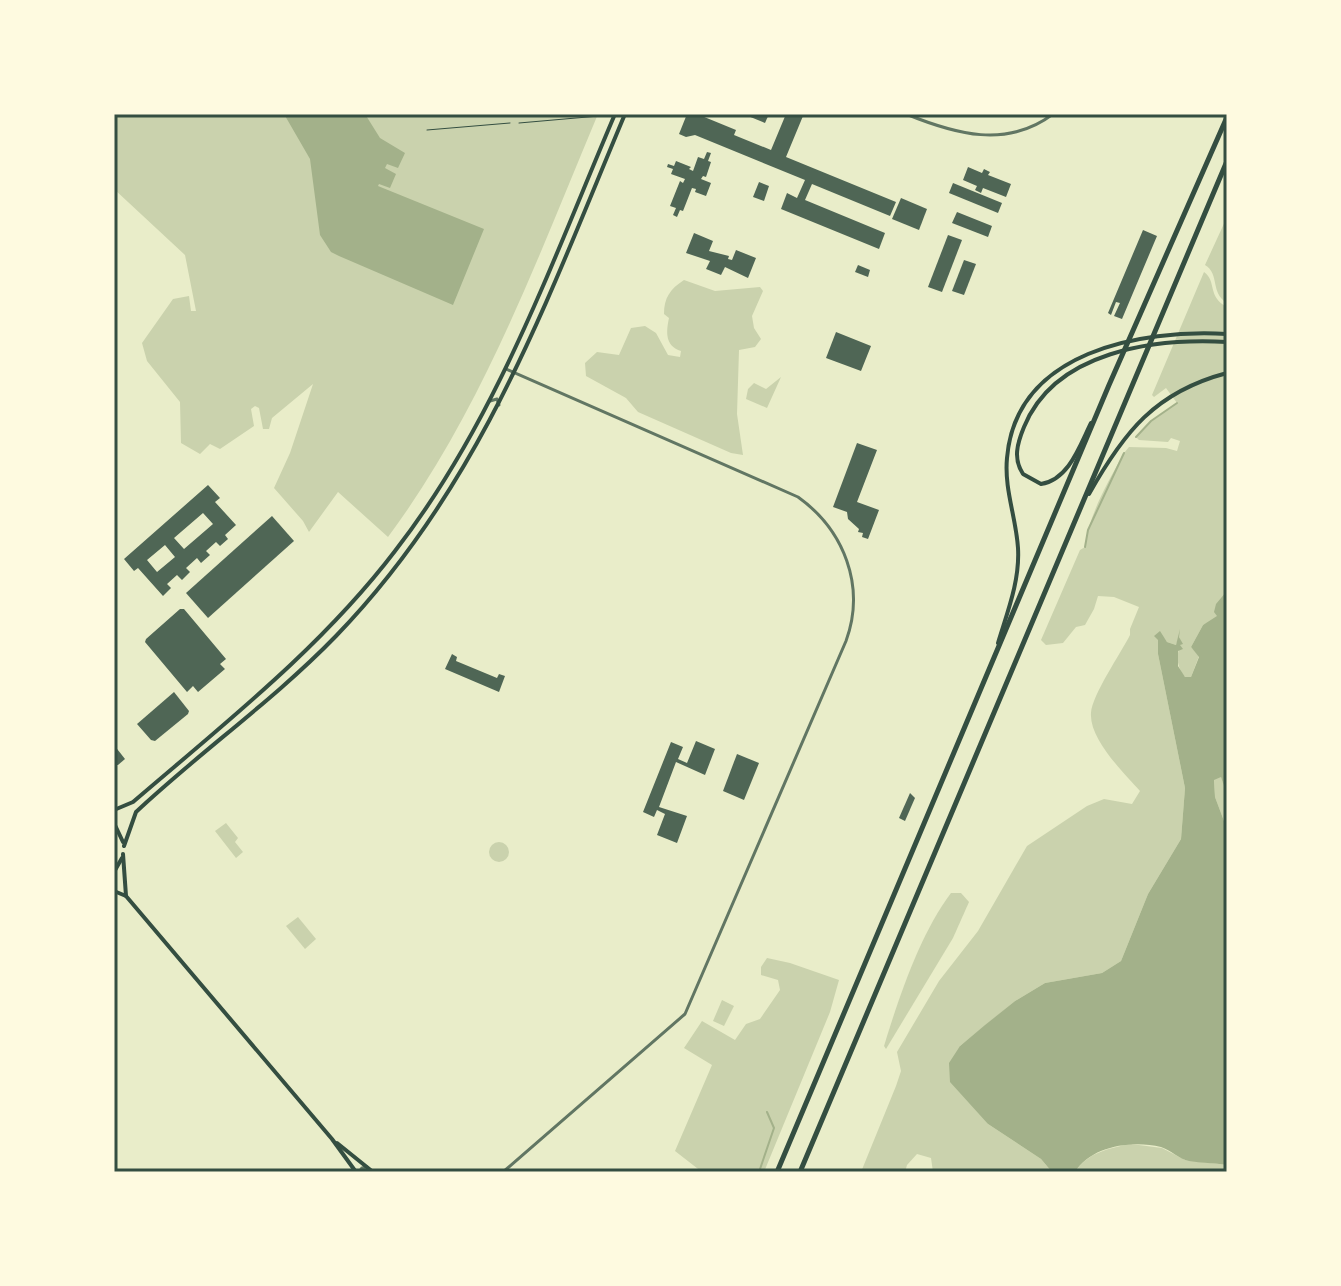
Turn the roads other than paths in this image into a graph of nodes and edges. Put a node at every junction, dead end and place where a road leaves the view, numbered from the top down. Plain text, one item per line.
1 (615, 114) edge
2 (625, 114) edge
3 (906, 114) edge
4 (1053, 114) edge
5 (1227, 117) edge
6 (1227, 161) edge
7 (1227, 334) edge
8 (1227, 342) edge
9 (506, 369) junction
10 (515, 373) junction
11 (1227, 373) edge
12 (1109, 385) junction
13 (490, 401) junction
14 (499, 405) junction
15 (1082, 507) junction
16 (300, 657) junction
17 (992, 662) junction
18 (307, 665) junction
19 (266, 689) junction
20 (272, 696) junction
21 (114, 810) edge
22 (114, 823) edge
23 (124, 846) junction
24 (123, 854) junction
25 (114, 872) edge
26 (114, 891) edge
27 (126, 896) junction
28 (332, 1139) junction
29 (367, 1167) junction
30 (357, 1172) edge
31 (373, 1172) edge
32 (503, 1172) edge
33 (777, 1172) edge
34 (800, 1172) edge

1 - 9 main road
2 - 10 main road
3 - 4 street
5 - 12 highway
6 - 15 highway
7 - 17 main road
8 - 12 main road
9 - 10 street
9 - 13 main road
10 - 14 main road
10 - 32 street
11 - 15 main road
12 - 17 highway
13 - 14 street
13 - 16 main road
14 - 18 main road
15 - 34 highway
16 - 18 street
16 - 19 main road
17 - 33 highway
18 - 20 main road
19 - 20 street
19 - 21 main road
20 - 23 main road
22 - 23 main road
23 - 24 main road
24 - 25 main road
24 - 27 main road
26 - 27 main road
27 - 28 main road
28 - 29 main road
28 - 30 main road
29 - 30 street
29 - 31 main road

